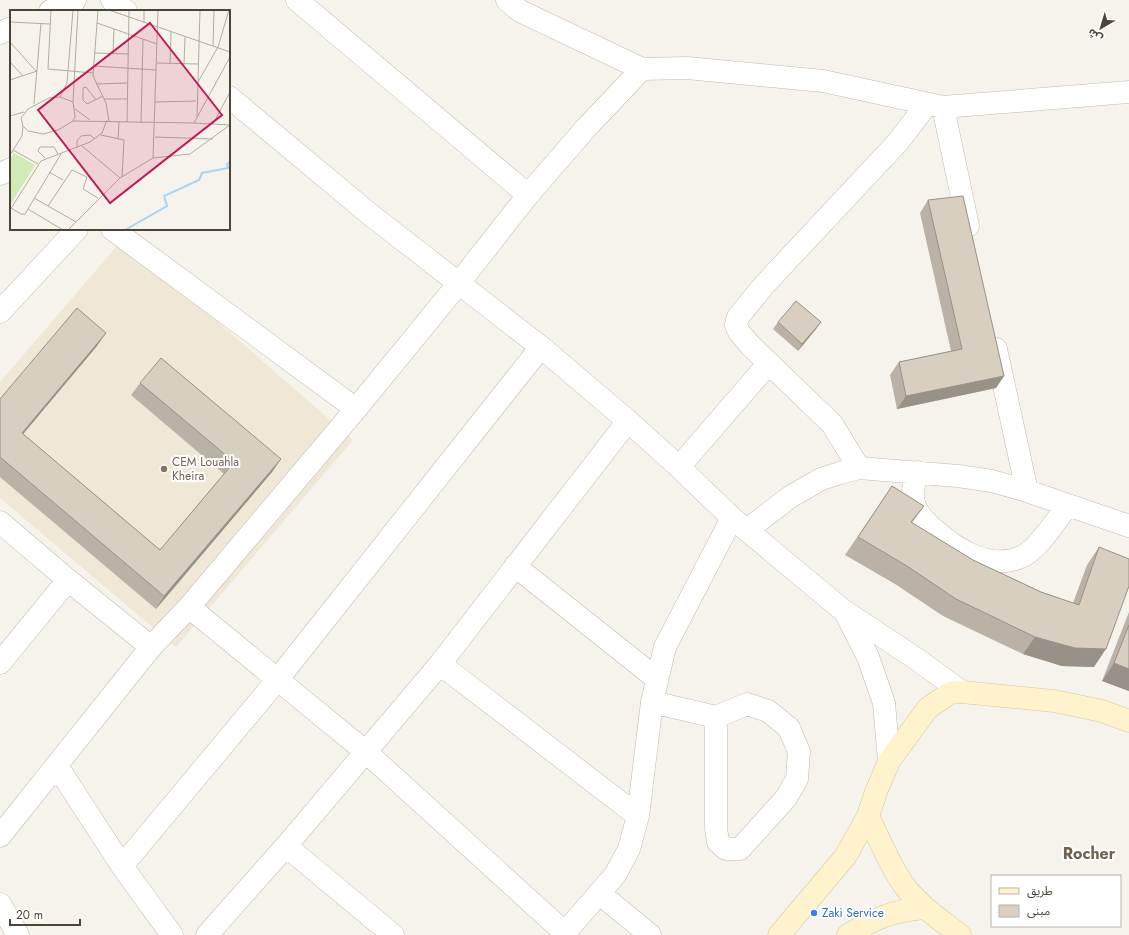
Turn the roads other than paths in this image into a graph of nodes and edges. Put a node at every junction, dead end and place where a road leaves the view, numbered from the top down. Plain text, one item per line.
1 (75, 0) edge
2 (112, 0) edge
3 (297, 0) edge
4 (507, 0) edge
5 (52, 10) edge
6 (125, 10) edge
7 (10, 28) edge
8 (0, 33) edge
9 (642, 69) junction
10 (1129, 92) edge
11 (230, 98) edge
12 (935, 106) junction
13 (10, 170) edge
14 (0, 174) edge
15 (528, 195) junction
16 (76, 230) edge
17 (113, 230) edge
18 (973, 245) edge
19 (459, 283) junction
20 (0, 312) edge
21 (991, 329) edge
22 (541, 347) junction
23 (769, 363) junction
24 (356, 409) junction
25 (628, 421) junction
26 (679, 467) junction
27 (859, 468) junction
28 (917, 472) junction
29 (1027, 491) junction
30 (1068, 505) junction
31 (0, 522) edge
32 (739, 524) junction
33 (1129, 526) edge
34 (515, 566) junction
35 (68, 580) junction
36 (189, 607) junction
37 (844, 611) junction
38 (151, 647) junction
39 (0, 663) edge
40 (440, 664) junction
41 (278, 679) junction
42 (657, 679) junction
43 (962, 692) junction
44 (652, 702) junction
45 (716, 717) junction
46 (1129, 721) edge
47 (366, 752) junction
48 (889, 761) junction
49 (57, 766) junction
50 (638, 816) junction
51 (868, 816) junction
52 (0, 836) edge
53 (286, 846) junction
54 (122, 866) junction
55 (599, 894) junction
56 (0, 904) edge
57 (924, 908) junction
58 (379, 931) edge
59 (564, 934) edge
60 (18, 935) edge
61 (172, 935) edge
62 (207, 935) edge
63 (650, 935) edge
64 (779, 935) edge
65 (848, 935) edge
66 (960, 935) edge

1 - 5 street
2 - 6 street
3 - 15 street
4 - 9 street
7 - 8 street
9 - 12 street
9 - 15 street
10 - 12 street
11 - 19 street
12 - 18 street
12 - 23 street
13 - 14 street
15 - 19 street
16 - 20 street
17 - 24 street
19 - 22 street
19 - 24 street
21 - 29 street
22 - 25 street
22 - 41 street
23 - 26 street
23 - 27 street
24 - 36 street
25 - 26 street
25 - 34 street
26 - 32 street
27 - 28 street
27 - 32 street
28 - 29 street
28 - 30 street
29 - 30 street
30 - 33 street
31 - 35 street
32 - 37 street
32 - 42 street
34 - 40 street
34 - 42 street
35 - 38 street
35 - 39 street
36 - 38 street
36 - 41 street
37 - 43 street
37 - 48 street
38 - 49 street
40 - 47 street
40 - 50 street
41 - 47 street
41 - 54 street
42 - 44 street
43 - 46 main road
43 - 48 main road
44 - 45 street
44 - 50 street
45 - 45 street
47 - 53 street
47 - 59 street
48 - 51 main road
49 - 52 street
49 - 54 street
50 - 55 street
51 - 57 main road
51 - 64 main road
53 - 58 street
53 - 62 street
54 - 61 street
55 - 59 street
55 - 63 street
56 - 60 street
57 - 65 main road
57 - 66 main road

